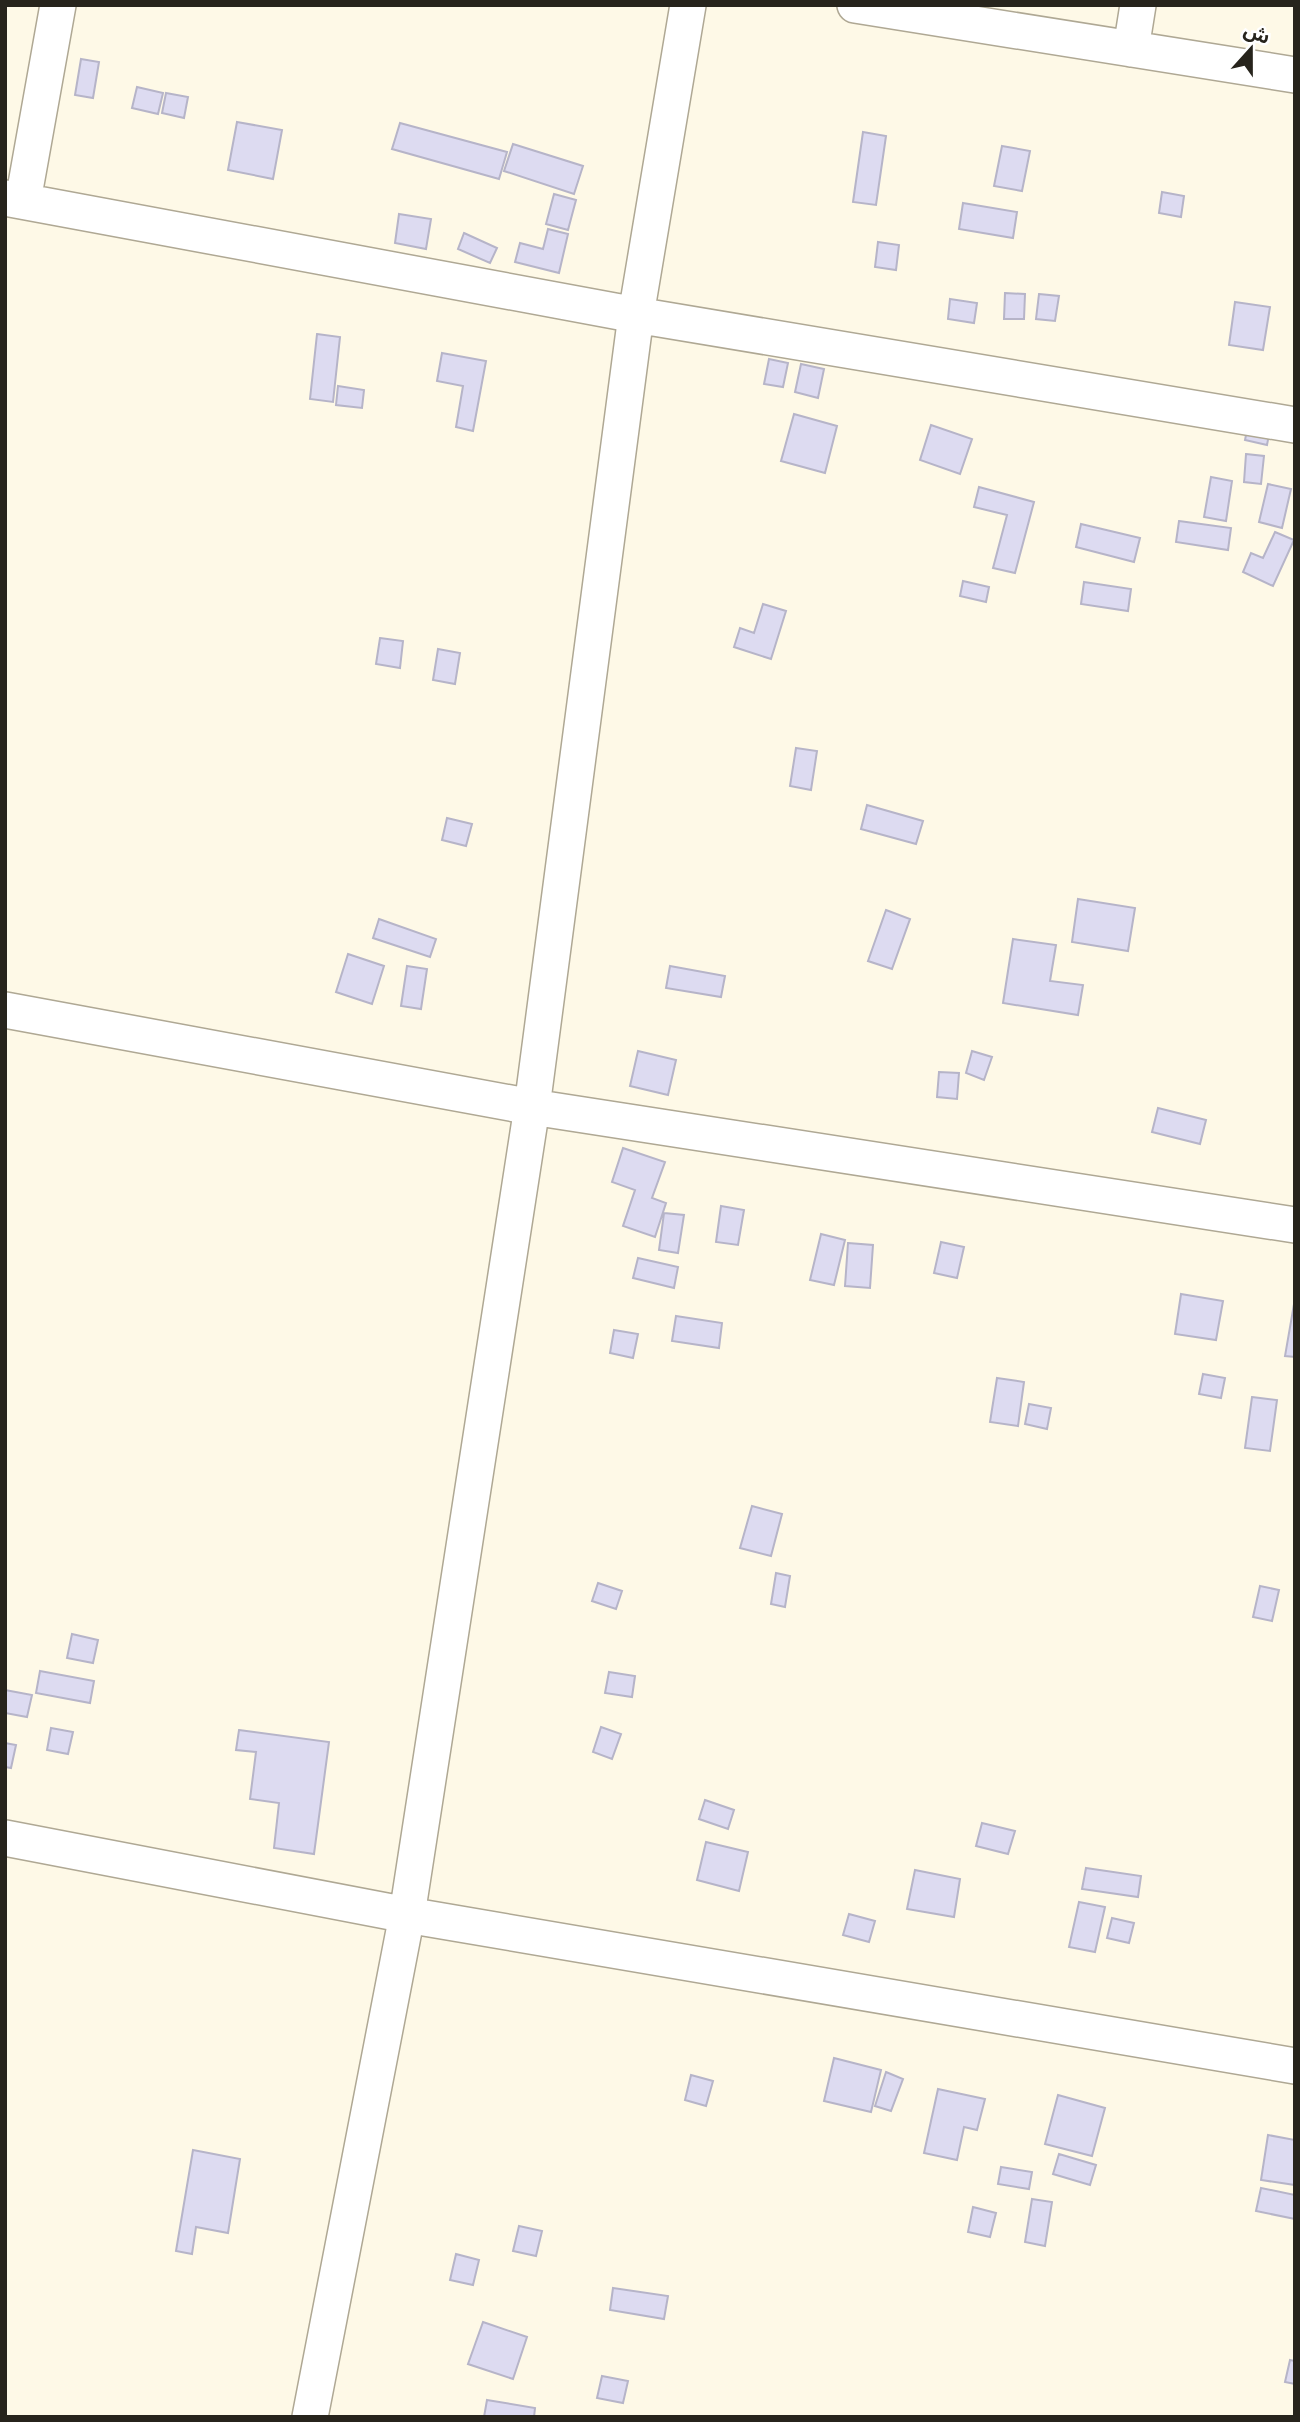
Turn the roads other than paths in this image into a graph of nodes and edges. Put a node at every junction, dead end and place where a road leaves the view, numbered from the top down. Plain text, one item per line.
1 (58, 5) edge
2 (688, 5) edge
3 (855, 5) edge
4 (1138, 5) edge
5 (1131, 49) junction
6 (1295, 75) edge
7 (14, 199) edge
8 (636, 314) junction
9 (1295, 425) edge
10 (5, 1010) edge
11 (531, 1107) junction
12 (1295, 1225) edge
13 (5, 1838) edge
14 (407, 1915) junction
15 (1295, 2067) edge
16 (310, 2417) edge

1 - 7 street
2 - 8 street
3 - 5 street
4 - 5 street
5 - 6 street
7 - 8 street
8 - 9 street
8 - 11 street
10 - 11 street
11 - 12 street
11 - 14 street
13 - 14 street
14 - 15 street
14 - 16 street

